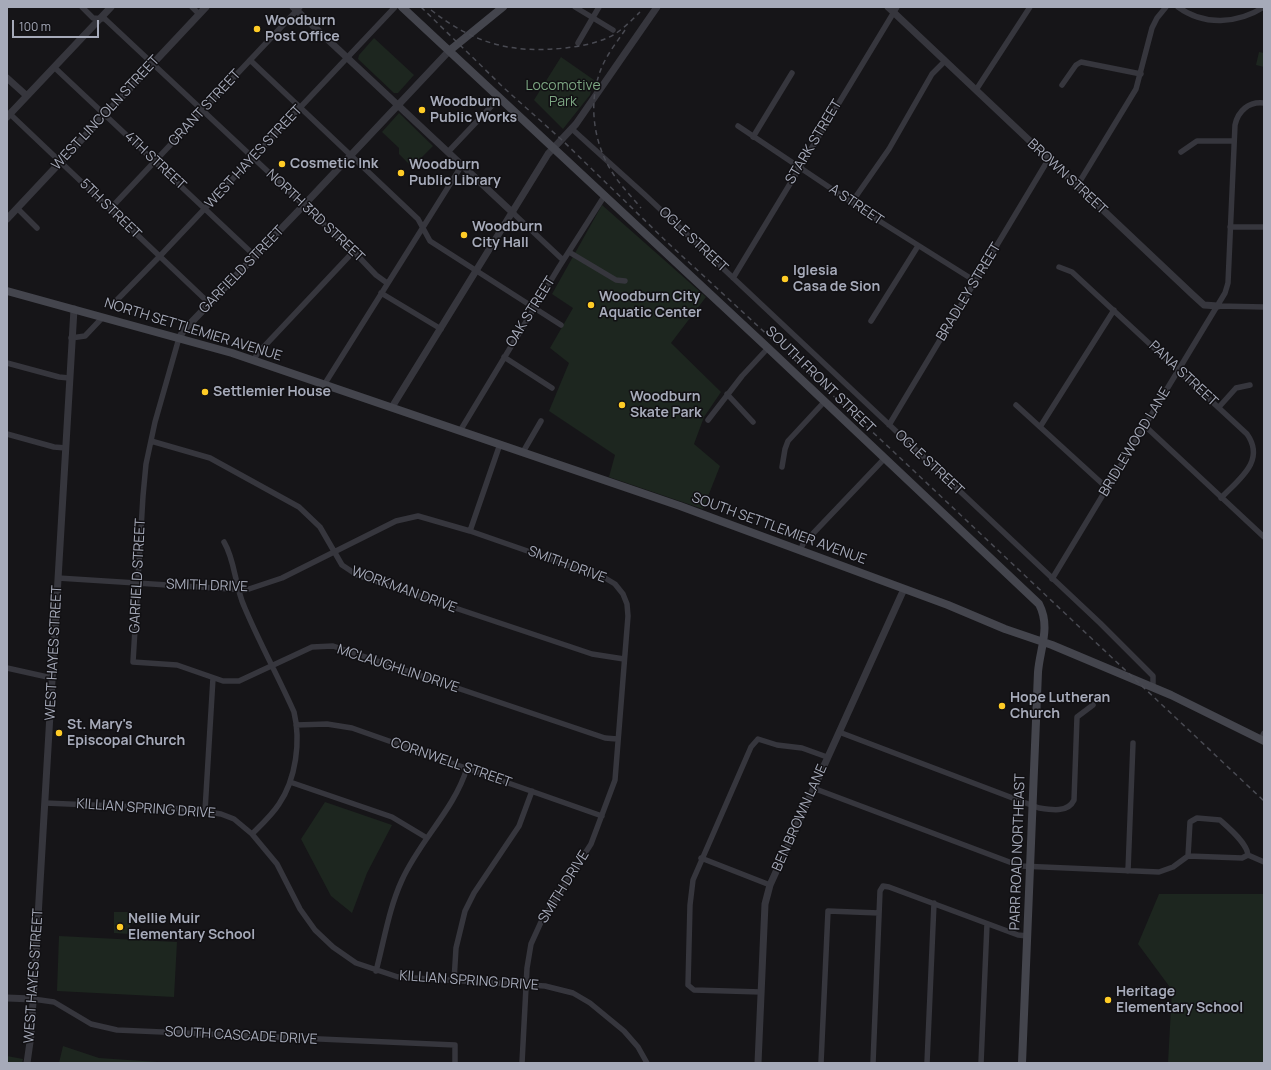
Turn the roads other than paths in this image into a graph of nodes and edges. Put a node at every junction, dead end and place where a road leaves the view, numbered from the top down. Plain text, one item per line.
1 (82, 7) edge
2 (111, 7) edge
3 (192, 7) edge
4 (206, 7) edge
5 (395, 7) edge
6 (402, 7) edge
7 (503, 7) edge
8 (575, 7) edge
9 (599, 7) edge
10 (657, 7) edge
11 (1030, 7) edge
12 (1166, 7) edge
13 (1178, 7) edge
14 (1264, 7) edge
15 (296, 8) edge
16 (893, 9) edge
17 (199, 14) junction
18 (100, 18) junction
19 (593, 18) junction
20 (612, 30) dead end
21 (578, 43) dead end
22 (449, 51) junction
23 (347, 57) junction
24 (250, 60) junction
25 (945, 61) junction
26 (153, 64) junction
27 (54, 67) junction
28 (792, 73) dead end
29 (1141, 74) junction
30 (7, 78) edge
31 (1062, 85) dead end
32 (976, 90) junction
33 (27, 96) junction
34 (499, 98) junction
35 (1264, 104) edge
36 (397, 105) junction
37 (300, 108) junction
38 (202, 110) junction
39 (105, 114) junction
40 (9, 115) edge
41 (738, 126) dead end
42 (572, 129) junction
43 (752, 137) junction
44 (1234, 141) junction
45 (554, 148) junction
46 (448, 152) junction
47 (1181, 152) dead end
48 (350, 155) junction
49 (253, 158) junction
50 (1048, 160) junction
51 (155, 161) junction
52 (60, 162) junction
53 (462, 165) junction
54 (799, 168) junction
55 (1077, 186) junction
56 (605, 196) junction
57 (852, 202) junction
58 (303, 206) junction
59 (17, 208) junction
60 (110, 209) junction
61 (205, 209) junction
62 (512, 212) junction
63 (7, 219) edge
64 (422, 227) junction
65 (1230, 227) junction
66 (1264, 227) edge
67 (37, 228) dead end
68 (918, 246) junction
69 (354, 252) junction
70 (569, 252) junction
71 (160, 256) junction
72 (255, 256) junction
73 (564, 260) junction
74 (1059, 267) dead end
75 (476, 271) junction
76 (733, 278) junction
77 (625, 281) dead end
78 (976, 281) junction
79 (387, 283) junction
80 (7, 290) edge
81 (382, 293) junction
82 (210, 304) junction
83 (112, 305) dead end
84 (1218, 306) junction
85 (535, 307) junction
86 (1264, 307) edge
87 (74, 309) junction
88 (1114, 310) junction
89 (104, 317) junction
90 (872, 320) dead end
91 (561, 325) dead end
92 (441, 329) junction
93 (71, 338) junction
94 (179, 338) junction
95 (768, 348) junction
96 (504, 358) junction
97 (254, 360) junction
98 (7, 362) edge
99 (1179, 370) junction
100 (70, 378) junction
101 (324, 385) junction
102 (1250, 385) dead end
103 (552, 388) dead end
104 (727, 394) junction
105 (825, 402) junction
106 (1016, 405) dead end
107 (392, 407) junction
108 (1219, 408) junction
109 (708, 420) dead end
110 (541, 421) dead end
111 (753, 422) dead end
112 (889, 425) junction
113 (1145, 426) junction
114 (1040, 427) junction
115 (460, 431) junction
116 (7, 434) edge
117 (151, 441) junction
118 (500, 444) junction
119 (66, 448) junction
120 (523, 452) junction
121 (884, 459) junction
122 (782, 467) dead end
123 (1106, 488) junction
124 (1221, 498) junction
125 (470, 532) junction
126 (1264, 537) edge
127 (224, 542) dead end
128 (800, 550) junction
129 (334, 551) junction
130 (58, 578) junction
131 (1052, 579) junction
132 (138, 583) junction
133 (904, 589) junction
134 (238, 590) junction
135 (1043, 642) junction
136 (624, 659) junction
137 (133, 662) joint
138 (273, 666) junction
139 (7, 668) edge
140 (52, 678) junction
141 (213, 678) junction
142 (1153, 687) junction
143 (1093, 705) dead end
144 (296, 725) junction
145 (839, 732) junction
146 (1263, 738) edge
147 (617, 739) junction
148 (1133, 743) dead end
149 (827, 757) junction
150 (467, 768) junction
151 (290, 782) junction
152 (813, 788) junction
153 (532, 791) junction
154 (45, 803) junction
155 (1033, 806) junction
156 (205, 811) junction
157 (602, 816) junction
158 (252, 834) junction
159 (427, 838) junction
160 (1248, 855) junction
161 (1188, 856) junction
162 (701, 858) junction
163 (1264, 862) edge
164 (1031, 867) junction
165 (1128, 871) junction
166 (770, 885) junction
167 (934, 903) junction
168 (880, 913) junction
169 (987, 924) junction
170 (1028, 936) junction
171 (376, 971) junction
172 (454, 981) junction
173 (526, 985) junction
174 (761, 992) junction
175 (7, 998) edge
176 (33, 999) junction
177 (27, 1063) edge
178 (454, 1063) edge
179 (522, 1063) edge
180 (647, 1063) edge
181 (758, 1063) edge
182 (821, 1063) edge
183 (873, 1063) edge
184 (927, 1063) edge
185 (981, 1063) edge
186 (1022, 1063) edge

1 - 18 street, NORTH 3RD STREET
2 - 18 street
3 - 17 street
4 - 17 street, WEST LINCOLN STREET
5 - 23 street, WEST HAYES STREET
6 - 22 main road, SOUTH FRONT STREET
7 - 22 main road
8 - 19 street
9 - 19 street
10 - 42 street
11 - 32 street
12 - 29 street
13 - 14 street
15 - 23 street
15 - 24 street, GRANT STREET
16 - 25 street, BROWN STREET
16 - 54 street, STARK STREET
17 - 26 street, WEST LINCOLN STREET
18 - 26 street, NORTH 3RD STREET
18 - 27 street
19 - 20 street
19 - 21 street
22 - 34 main road, SOUTH FRONT STREET
22 - 36 street, GARFIELD STREET
23 - 36 street
23 - 37 street, WEST HAYES STREET
24 - 37 street
24 - 38 street, GRANT STREET
25 - 32 street, BROWN STREET
25 - 57 street
26 - 38 street, NORTH 3RD STREET
26 - 39 street, WEST LINCOLN STREET
27 - 33 street
27 - 39 street, 4TH STREET
28 - 43 street
29 - 31 street
29 - 55 street
30 - 33 street
32 - 50 street, BROWN STREET
33 - 40 street
34 - 45 main road, SOUTH FRONT STREET
34 - 46 street
35 - 44 street, BRIDLEWOOD LANE
36 - 46 street
36 - 48 street, GARFIELD STREET
37 - 48 street
37 - 49 street, WEST HAYES STREET
38 - 49 street, NORTH 3RD STREET
38 - 51 street, GRANT STREET
39 - 51 street, 4TH STREET
39 - 52 street, WEST LINCOLN STREET
40 - 52 street, 5TH STREET
41 - 43 street, A STREET
42 - 45 street
42 - 76 street, OGLE STREET
43 - 54 street, A STREET
44 - 47 street
44 - 65 street, BRIDLEWOOD LANE
45 - 56 main road, SOUTH FRONT STREET
45 - 62 street
46 - 53 street
48 - 58 street, GARFIELD STREET
48 - 64 street
49 - 58 street, NORTH 3RD STREET
49 - 61 street, WEST HAYES STREET
50 - 55 street, BROWN STREET
50 - 78 street, BRADLEY STREET
51 - 60 street, GRANT STREET
51 - 61 street, 4TH STREET
52 - 59 street, WEST LINCOLN STREET
52 - 60 street, 5TH STREET
53 - 62 street
53 - 64 street
54 - 57 street, A STREET
54 - 76 street, STARK STREET
55 - 84 street, BROWN STREET
56 - 70 street, OAK STREET
56 - 95 main road, SOUTH FRONT STREET
57 - 68 street, A STREET
58 - 69 street, NORTH 3RD STREET
58 - 72 street, GARFIELD STREET
59 - 63 street, WEST LINCOLN STREET
59 - 67 street
60 - 71 street, 5TH STREET
61 - 71 street, WEST HAYES STREET
61 - 72 street, 4TH STREET
62 - 73 street
62 - 75 street
64 - 75 street
64 - 79 street
65 - 66 street
65 - 84 street, BRIDLEWOOD LANE
68 - 78 street, A STREET
68 - 90 street
69 - 79 street, NORTH 3RD STREET
69 - 97 street
70 - 73 street, OAK STREET
70 - 77 street
71 - 82 street, 5TH STREET
71 - 83 street, WEST HAYES STREET
72 - 82 street, GARFIELD STREET
73 - 85 street, OAK STREET
74 - 88 street, PANA STREET
75 - 85 street
75 - 92 street
76 - 112 street, OGLE STREET
78 - 112 street, BRADLEY STREET
79 - 81 street
80 - 87 main road, NORTH SETTLEMIER AVENUE
81 - 92 street
81 - 101 street
82 - 94 street, GARFIELD STREET
84 - 86 street, BROWN STREET
84 - 99 street, BRIDLEWOOD LANE
85 - 91 street
85 - 96 street, OAK STREET
87 - 89 main road, NORTH SETTLEMIER AVENUE
87 - 93 street, WEST HAYES STREET
88 - 99 street, PANA STREET
88 - 114 street
89 - 93 street
89 - 94 main road, NORTH SETTLEMIER AVENUE
92 - 107 street
93 - 100 street, WEST HAYES STREET
94 - 97 main road, NORTH SETTLEMIER AVENUE
94 - 117 street, GARFIELD STREET
95 - 104 street
95 - 105 main road, SOUTH FRONT STREET
96 - 103 street
96 - 115 street, OAK STREET
97 - 101 main road, NORTH SETTLEMIER AVENUE
98 - 100 street
99 - 108 street, PANA STREET
99 - 113 street, BRIDLEWOOD LANE
100 - 119 street, WEST HAYES STREET
101 - 107 main road, NORTH SETTLEMIER AVENUE
102 - 108 street
104 - 109 street
104 - 111 street
105 - 121 main road, SOUTH FRONT STREET
105 - 122 street
106 - 114 street
107 - 115 main road, SOUTH SETTLEMIER AVENUE
108 - 124 street, PANA STREET
110 - 120 street
112 - 131 street, OGLE STREET
113 - 123 street, BRIDLEWOOD LANE
113 - 124 street
114 - 123 street
115 - 118 main road, SOUTH SETTLEMIER AVENUE
116 - 119 street
117 - 129 street, WORKMAN DRIVE
117 - 132 street, GARFIELD STREET
118 - 120 main road, SOUTH SETTLEMIER AVENUE
118 - 125 street
119 - 130 street, WEST HAYES STREET
120 - 128 main road, SOUTH SETTLEMIER AVENUE
121 - 128 street
121 - 135 main road, SOUTH FRONT STREET
123 - 131 street, BRIDLEWOOD LANE
124 - 126 street
125 - 129 street, SMITH DRIVE
125 - 136 street, SMITH DRIVE
127 - 134 street
128 - 133 main road, SOUTH SETTLEMIER AVENUE
129 - 134 street, SMITH DRIVE
129 - 136 street, WORKMAN DRIVE
130 - 132 street, SMITH DRIVE
130 - 140 street, WEST HAYES STREET
131 - 142 street, OGLE STREET
132 - 134 street, SMITH DRIVE
132 - 137 street, GARFIELD STREET
133 - 135 main road, SOUTH SETTLEMIER AVENUE
133 - 145 street, BEN BROWN LANE
134 - 138 street
135 - 142 main road, SOUTH SETTLEMIER AVENUE
135 - 155 main road, PARR ROAD NORTHEAST
136 - 147 street, SMITH DRIVE
137 - 141 street, MCLAUGHLIN DRIVE
138 - 141 street, MCLAUGHLIN DRIVE
138 - 144 street
138 - 147 street, MCLAUGHLIN DRIVE
139 - 140 street
140 - 154 street, WEST HAYES STREET
141 - 156 street
142 - 146 main road, SOUTH SETTLEMIER AVENUE
143 - 155 street
144 - 150 street, CORNWELL STREET
144 - 151 street
145 - 149 street, BEN BROWN LANE
145 - 155 street
147 - 157 street, SMITH DRIVE
148 - 165 street
149 - 152 street, BEN BROWN LANE
149 - 162 street
150 - 153 street, CORNWELL STREET
150 - 159 street
151 - 158 street
151 - 159 street
152 - 164 street
152 - 166 street, BEN BROWN LANE
153 - 157 street, CORNWELL STREET
153 - 172 street
154 - 156 street, KILLIAN SPRING DRIVE
154 - 176 street, WEST HAYES STREET
155 - 164 main road, PARR ROAD NORTHEAST
156 - 158 street, KILLIAN SPRING DRIVE
157 - 173 street, SMITH DRIVE
158 - 171 street, KILLIAN SPRING DRIVE
159 - 171 street
160 - 161 street
160 - 161 street
160 - 163 street
161 - 165 street
162 - 166 street
162 - 174 street
164 - 165 street
164 - 170 main road, PARR ROAD NORTHEAST
166 - 174 street, BEN BROWN LANE
167 - 168 street
167 - 169 street
167 - 184 street
168 - 182 street
168 - 183 street
169 - 170 street
169 - 185 street
170 - 186 main road, PARR ROAD NORTHEAST
171 - 172 street, KILLIAN SPRING DRIVE
172 - 173 street, KILLIAN SPRING DRIVE
173 - 179 street, SMITH DRIVE
173 - 180 street, KILLIAN SPRING DRIVE
174 - 181 street, BEN BROWN LANE
175 - 176 street
176 - 177 street, WEST HAYES STREET
176 - 178 street, SOUTH CASCADE DRIVE

